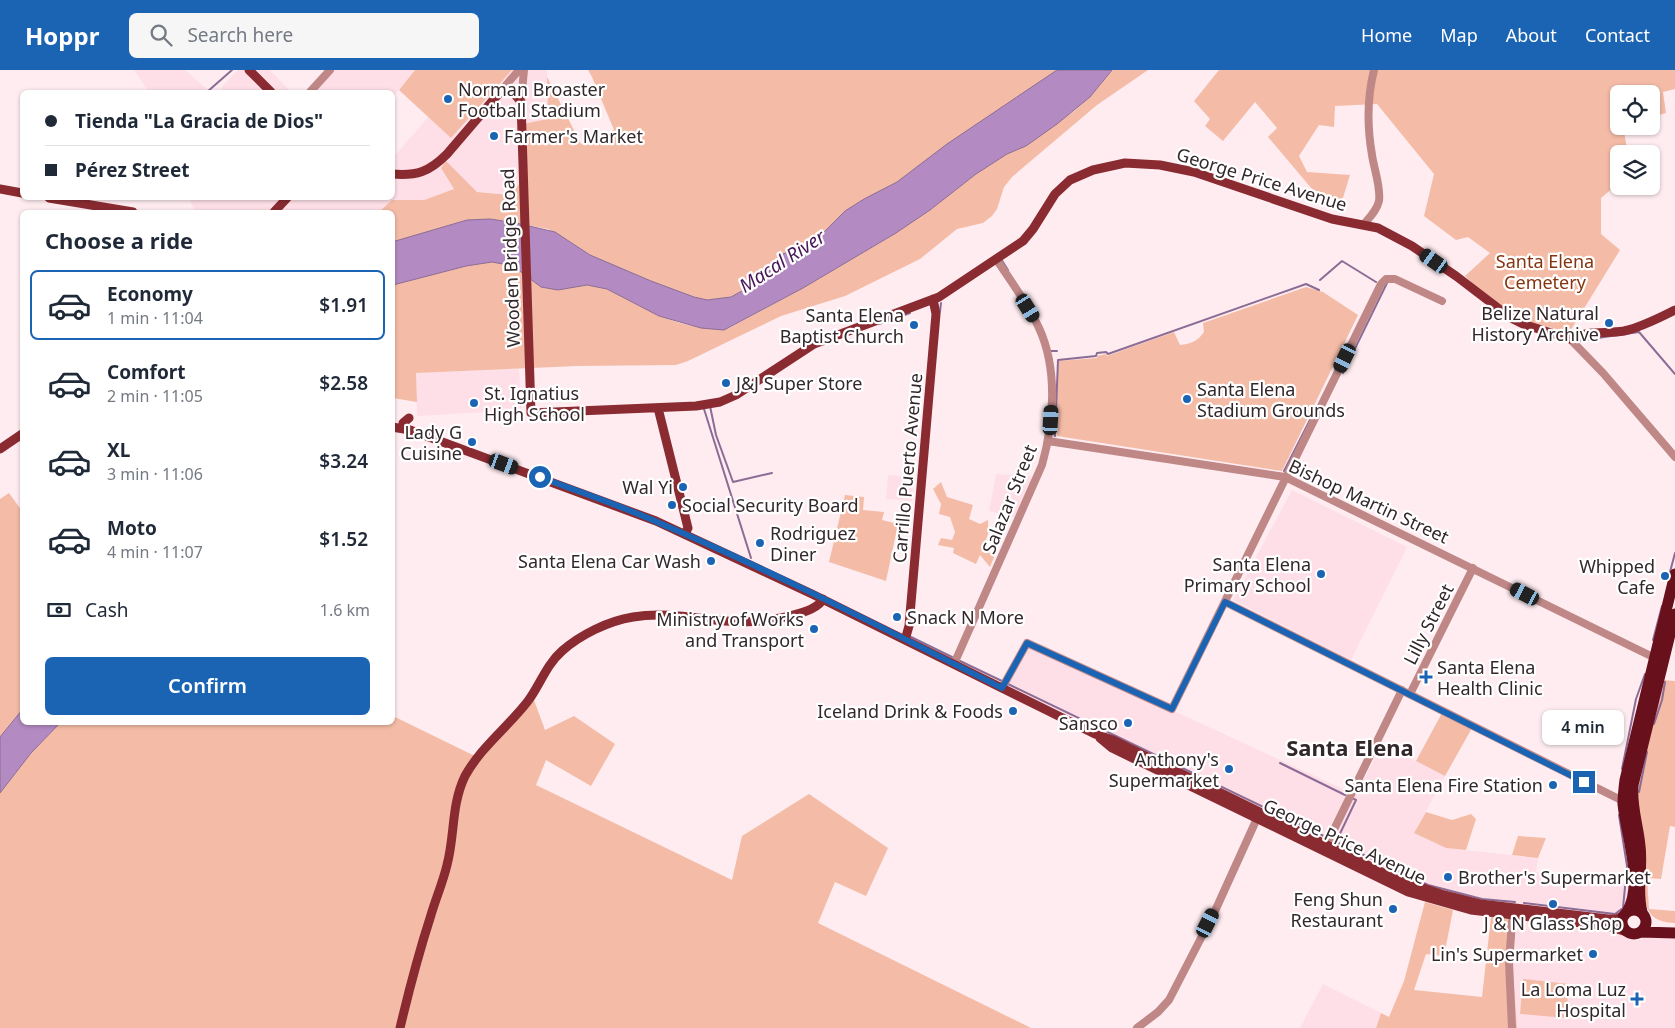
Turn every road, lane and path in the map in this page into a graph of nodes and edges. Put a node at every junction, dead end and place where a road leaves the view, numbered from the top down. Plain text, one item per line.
1 (248, 70) edge
2 (330, 70) edge
3 (519, 70) edge
4 (524, 70) edge
5 (1374, 70) edge
6 (269, 90) edge
7 (312, 90) edge
8 (501, 91) junction
9 (522, 102) junction
10 (395, 174) edge
11 (0, 189) edge
12 (20, 193) edge
13 (61, 200) edge
14 (285, 200) edge
15 (121, 210) edge
16 (276, 210) edge
17 (1364, 224) junction
18 (996, 259) junction
19 (931, 300) junction
20 (1442, 302) dead end
21 (1675, 310) edge
22 (1570, 339) junction
23 (658, 408) junction
24 (531, 413) joint
25 (409, 418) dead end
26 (395, 428) edge
27 (404, 429) junction
28 (20, 435) edge
29 (1048, 441) junction
30 (0, 449) edge
31 (1675, 457) edge
32 (1285, 476) junction
33 (685, 534) junction
34 (1473, 568) junction
35 (1675, 574) edge
36 (822, 599) junction
37 (1225, 602) junction
38 (1675, 614) edge
39 (902, 638) junction
40 (1655, 658) junction
41 (954, 664) junction
42 (1002, 688) junction
43 (1406, 692) junction
44 (1623, 802) junction
45 (1259, 815) junction
46 (1325, 848) junction
47 (1513, 912) junction
48 (1625, 913) junction
49 (1643, 913) junction
50 (1675, 926) edge
51 (1627, 932) junction
52 (1641, 932) junction
53 (1675, 932) edge
54 (400, 1028) edge
55 (1137, 1028) edge
56 (1512, 1028) edge

1 - 6 main road
2 - 7 street
3 - 8 street
4 - 9 street
5 - 17 street
8 - 9 main road
8 - 10 main road
9 - 24 main road, Wooden Bridge Road
11 - 12 main road
13 - 15 main road
14 - 16 main road
17 - 18 main road, George Price Avenue
17 - 22 main road, George Price Avenue
18 - 19 main road, George Price Avenue
18 - 29 street, Salazar Street
19 - 23 main road, George Price Avenue
19 - 39 main road, Carrillo Puerto Avenue
20 - 32 street
21 - 22 main road
22 - 31 street, George Price Avenue
23 - 24 main road, George Price Avenue
23 - 33 main road
25 - 27 main road
26 - 27 main road, George Price Avenue
27 - 33 main road, George Price Avenue
28 - 30 main road
29 - 32 street, Bishop Martin Street
29 - 41 street, Salazar Street
32 - 34 street, Bishop Martin Street
32 - 37 street
33 - 36 main road, George Price Avenue
34 - 40 street, Bishop Martin Street
34 - 43 street, Lilly Street
35 - 40 highway
36 - 39 main road, George Price Avenue
36 - 54 main road
37 - 42 street
37 - 43 street
38 - 49 highway
39 - 41 main road, George Price Avenue
40 - 44 highway
41 - 42 main road, George Price Avenue
42 - 45 main road, George Price Avenue
43 - 44 street
43 - 46 street, Lilly Street
44 - 48 highway
45 - 46 main road, George Price Avenue
45 - 55 street
46 - 47 main road, George Price Avenue
47 - 48 main road, George Price Avenue
47 - 51 main road, George Price Avenue
47 - 56 street
48 - 49 highway
48 - 51 highway
49 - 50 highway
49 - 52 highway
51 - 52 highway
52 - 53 highway

